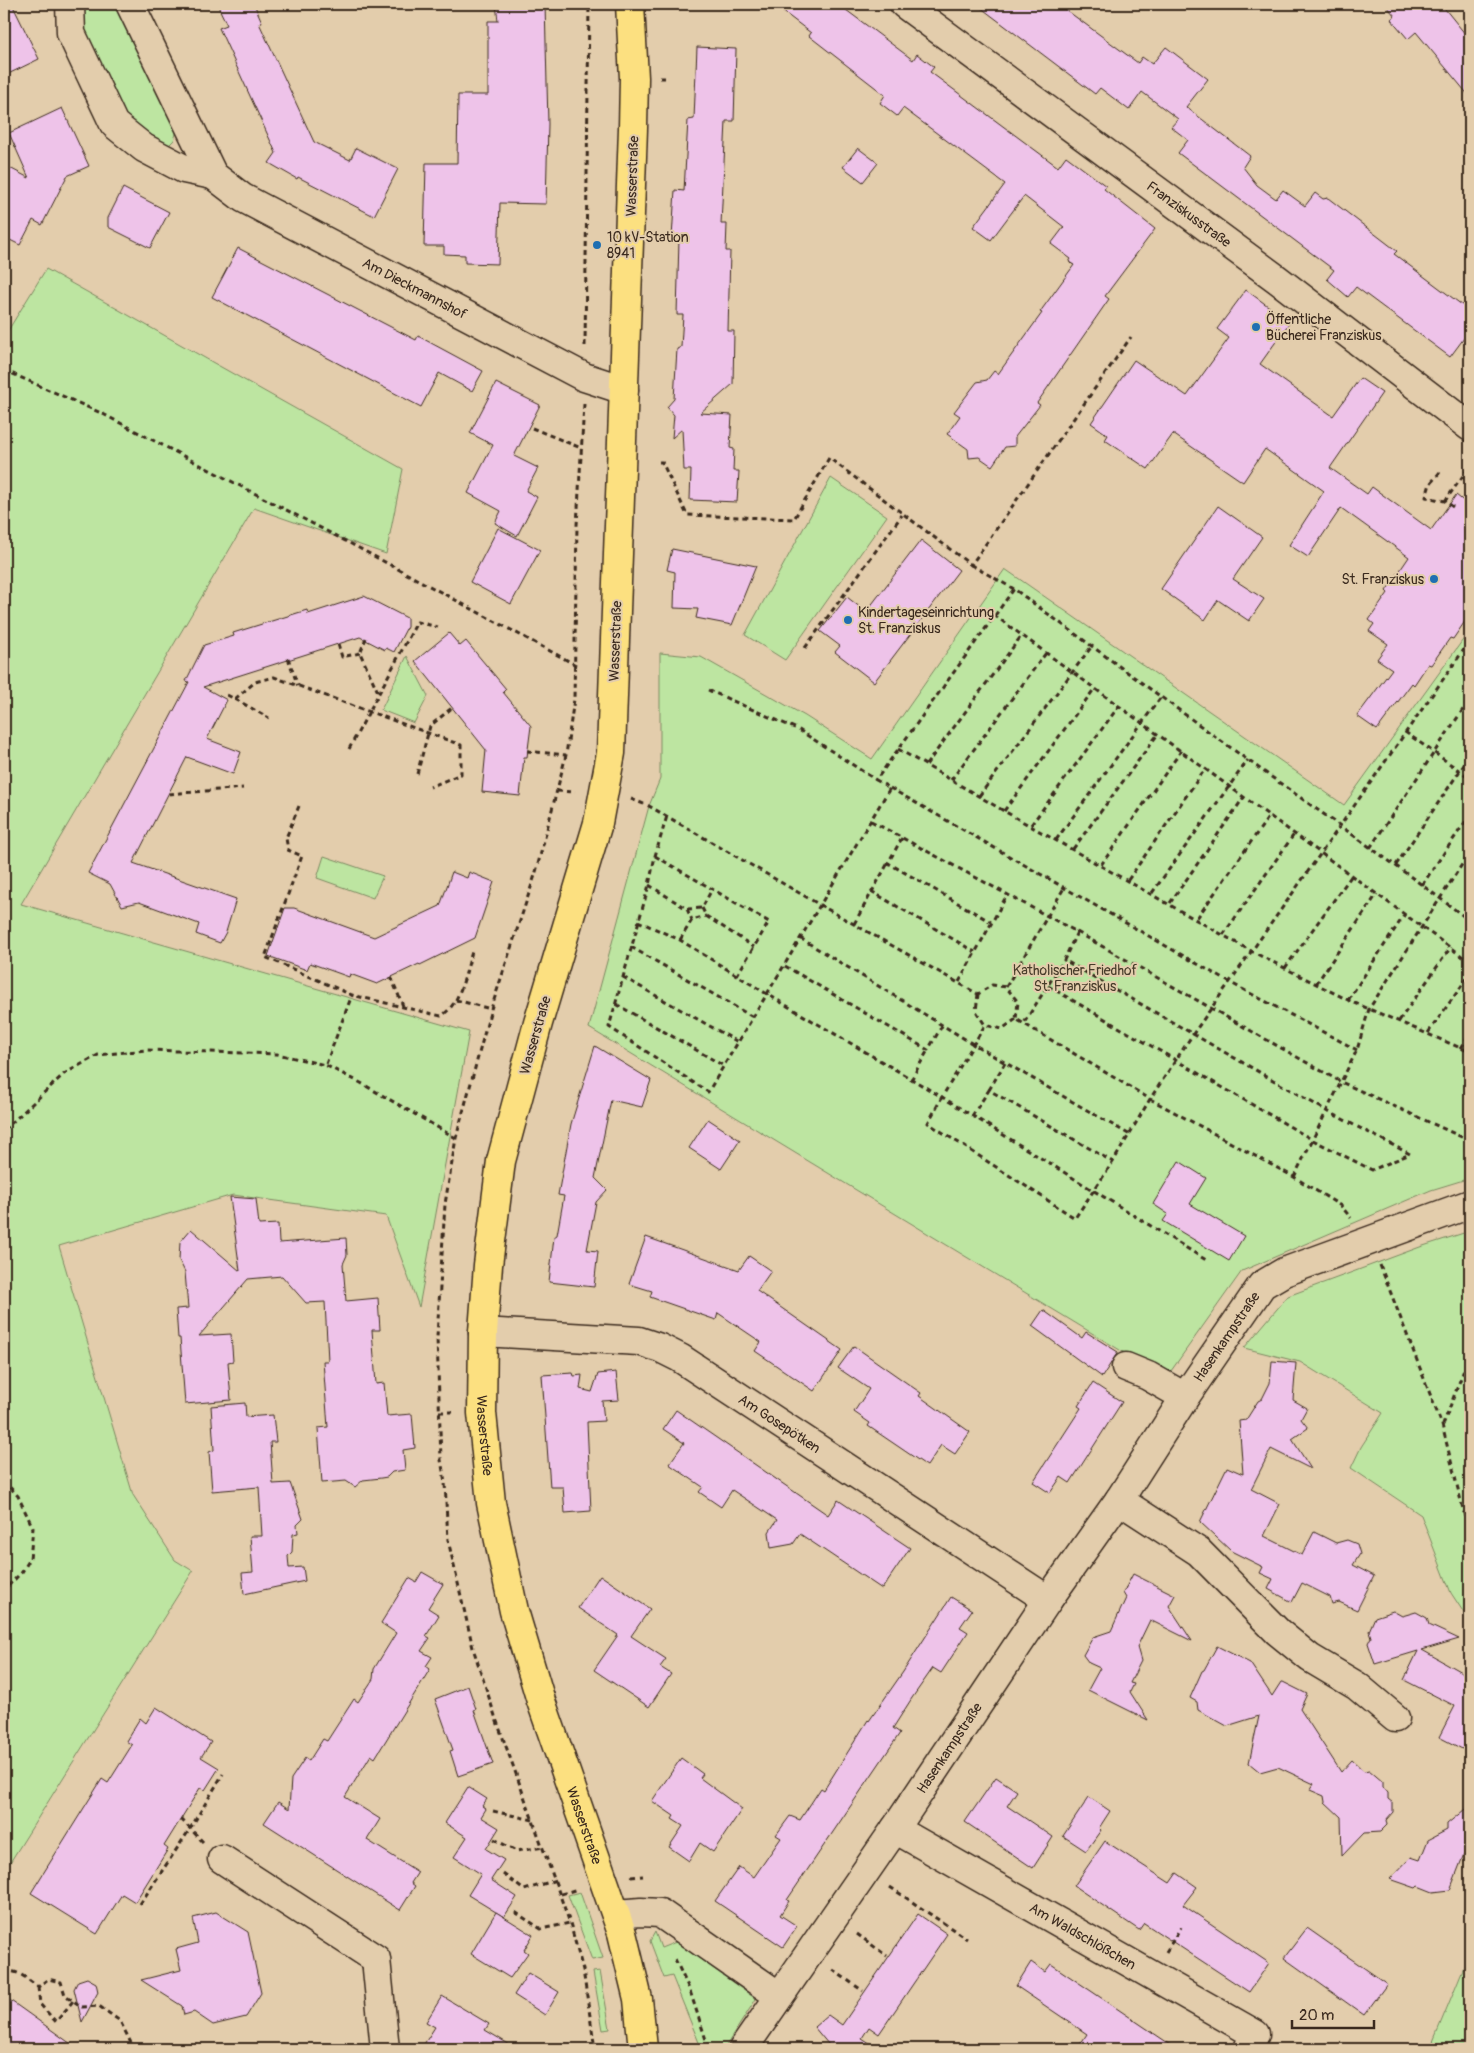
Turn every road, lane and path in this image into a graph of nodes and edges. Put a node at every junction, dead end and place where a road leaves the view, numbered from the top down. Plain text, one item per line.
1 (70, 4) edge
2 (130, 4) edge
3 (904, 4) edge
4 (619, 5) edge
5 (589, 6) edge
6 (213, 175) junction
7 (1131, 337) dead end
8 (584, 347) dead end
9 (4, 370) edge
10 (624, 390) junction
11 (584, 395) dead end
12 (1470, 426) edge
13 (532, 428) dead end
14 (582, 448) junction
15 (659, 462) dead end
16 (1470, 466) edge
17 (1440, 472) dead end
18 (1463, 477) junction
19 (1470, 483) edge
20 (1445, 501) junction
21 (1453, 507) dead end
22 (902, 514) junction
23 (971, 565) junction
24 (1014, 589) junction
25 (994, 615) junction
26 (438, 627) dead end
27 (1022, 635) junction
28 (366, 638) dead end
29 (1470, 641) edge
30 (338, 644) dead end
31 (1092, 646) junction
32 (805, 648) dead end
33 (1469, 648) edge
34 (360, 653) junction
35 (1046, 653) junction
36 (288, 658) dead end
37 (576, 665) junction
38 (1072, 672) junction
39 (298, 686) junction
40 (1095, 688) junction
41 (708, 690) dead end
42 (379, 694) junction
43 (227, 695) dead end
44 (1161, 696) junction
45 (235, 699) junction
46 (1470, 699) edge
47 (454, 706) dead end
48 (1119, 706) junction
49 (369, 712) junction
50 (269, 718) dead end
51 (1142, 723) junction
52 (1405, 732) junction
53 (429, 733) junction
54 (1158, 734) junction
55 (349, 749) dead end
56 (898, 749) junction
57 (528, 751) dead end
58 (1181, 751) junction
59 (1434, 753) junction
60 (566, 755) junction
61 (1470, 756) edge
62 (1248, 760) junction
63 (926, 766) junction
64 (1205, 768) junction
65 (1460, 771) junction
66 (417, 774) dead end
67 (1470, 778) edge
68 (876, 780) junction
69 (951, 780) junction
70 (1230, 786) junction
71 (430, 787) dead end
72 (243, 788) dead end
73 (890, 788) junction
74 (557, 791) junction
75 (580, 792) dead end
76 (169, 794) dead end
77 (979, 796) junction
78 (1244, 797) junction
79 (639, 801) dead end
80 (299, 806) dead end
81 (1004, 811) junction
82 (1270, 815) junction
83 (1470, 815) edge
84 (667, 816) junction
85 (871, 821) junction
86 (1031, 825) junction
87 (1340, 825) junction
88 (1295, 834) junction
89 (902, 837) junction
90 (1056, 840) junction
91 (1370, 848) junction
92 (1073, 849) junction
93 (1320, 852) junction
94 (1470, 852) edge
95 (655, 856) junction
96 (888, 863) junction
97 (1101, 865) junction
98 (1396, 865) junction
99 (1352, 875) junction
100 (1128, 880) junction
101 (649, 885) junction
102 (1422, 885) junction
103 (1064, 888) junction
104 (712, 889) junction
105 (871, 891) junction
106 (1152, 893) junction
107 (1007, 894) junction
108 (1378, 894) junction
109 (1440, 898) junction
110 (1170, 903) junction
111 (820, 905) junction
112 (702, 908) junction
113 (687, 909) junction
114 (1470, 913) edge
115 (1405, 914) junction
116 (1048, 915) junction
117 (706, 916) junction
118 (1197, 918) junction
119 (1469, 919) edge
120 (692, 920) junction
121 (638, 921) junction
122 (990, 922) junction
123 (854, 924) junction
124 (1422, 926) junction
125 (1077, 932) junction
126 (1222, 935) junction
127 (800, 938) junction
128 (680, 940) junction
129 (631, 946) junction
130 (754, 947) junction
131 (1451, 947) junction
132 (1251, 950) junction
133 (472, 952) dead end
134 (975, 952) junction
135 (1064, 960) junction
136 (1470, 962) edge
137 (785, 966) junction
138 (1285, 968) junction
139 (1470, 974) edge
140 (737, 975) junction
141 (391, 977) dead end
142 (623, 977) junction
143 (959, 982) junction
144 (1229, 982) junction
145 (1316, 984) junction
146 (1048, 986) junction
147 (1006, 987) junction
148 (768, 994) junction
149 (978, 994) junction
150 (352, 995) junction
151 (456, 1000) junction
152 (1348, 1000) junction
153 (616, 1004) junction
154 (403, 1006) junction
155 (491, 1009) junction
156 (1210, 1009) junction
157 (1369, 1009) junction
158 (753, 1017) junction
159 (1016, 1019) junction
160 (1400, 1021) junction
161 (1024, 1023) junction
162 (943, 1024) junction
163 (985, 1025) junction
164 (1428, 1033) junction
165 (1193, 1034) junction
166 (1470, 1034) edge
167 (738, 1042) junction
168 (973, 1044) junction
169 (1461, 1048) junction
170 (928, 1050) junction
171 (1357, 1050) junction
172 (1470, 1052) edge
173 (1176, 1061) junction
174 (1005, 1062) junction
175 (326, 1064) junction
176 (724, 1066) junction
177 (911, 1080) junction
178 (1342, 1082) junction
179 (989, 1090) junction
180 (942, 1096) junction
181 (1150, 1099) junction
182 (1327, 1111) junction
183 (972, 1117) junction
184 (4, 1130) edge
185 (1470, 1130) edge
186 (1130, 1134) junction
187 (456, 1138) junction
188 (1313, 1140) junction
189 (1114, 1162) junction
190 (1294, 1177) junction
191 (1095, 1190) junction
192 (1470, 1204) edge
193 (1370, 1240) junction
194 (1206, 1260) dead end
195 (483, 1332) junction
196 (1470, 1354) edge
197 (1126, 1367) dead end
198 (1185, 1397) junction
199 (439, 1412) junction
200 (461, 1412) dead end
201 (1442, 1426) junction
202 (4, 1481) edge
203 (1119, 1500) junction
204 (1470, 1537) edge
205 (4, 1590) edge
206 (1048, 1600) junction
207 (1395, 1718) dead end
208 (223, 1774) dead end
209 (493, 1810) dead end
210 (534, 1820) junction
211 (895, 1829) junction
212 (494, 1839) dead end
213 (544, 1847) junction
214 (222, 1859) dead end
215 (503, 1874) dead end
216 (642, 1876) dead end
217 (632, 1877) dead end
218 (556, 1880) junction
219 (582, 1887) dead end
220 (890, 1887) dead end
221 (561, 1894) junction
222 (140, 1904) dead end
223 (515, 1912) dead end
224 (616, 1914) junction
225 (570, 1923) junction
226 (857, 1934) dead end
227 (967, 1939) dead end
228 (674, 1955) dead end
229 (887, 1956) dead end
230 (833, 1970) dead end
231 (4, 1972) edge
232 (38, 1987) junction
233 (862, 1991) dead end
234 (779, 1996) junction
235 (73, 2001) junction
236 (134, 2049) edge
237 (385, 2049) edge
238 (595, 2049) edge
239 (643, 2049) edge
240 (709, 2049) edge
241 (743, 2049) edge
242 (1248, 2049) edge

1 - 6 street, Am Dieckmannshof
2 - 6 street, Am Dieckmannshof
3 - 12 street, Franziskusstraße
4 - 5 path
4 - 10 main road, Wasserstraße
5 - 8 path
6 - 10 street, Am Dieckmannshof
7 - 23 path
9 - 37 path
10 - 195 main road, Wasserstraße
11 - 14 path
13 - 14 path
14 - 37 path
15 - 22 path
16 - 18 path
17 - 20 path
18 - 19 path
18 - 20 path
20 - 21 path
22 - 23 path
22 - 32 path
23 - 24 path
24 - 25 path
24 - 31 path
25 - 27 path
25 - 56 path
26 - 42 path
27 - 35 path
27 - 63 path
28 - 34 path
29 - 33 path
30 - 34 path
31 - 38 path
31 - 44 path
33 - 52 path
34 - 42 path
35 - 38 path
35 - 69 path
36 - 39 path
37 - 60 path
38 - 40 path
38 - 77 path
39 - 45 path
39 - 49 path
40 - 48 path
40 - 81 path
41 - 68 path
42 - 49 path
43 - 45 path
44 - 51 path
44 - 62 path
45 - 50 path
46 - 59 path
47 - 53 path
48 - 51 path
48 - 86 path
49 - 53 path
49 - 55 path
51 - 54 path
51 - 90 path
52 - 59 path
52 - 87 path
53 - 66 path
53 - 71 path
54 - 58 path
54 - 92 path
56 - 63 path
56 - 68 path
57 - 60 path
58 - 64 path
58 - 97 path
59 - 65 path
59 - 91 path
60 - 74 path
61 - 65 path
62 - 70 path
62 - 87 path
63 - 69 path
64 - 70 path
64 - 100 path
65 - 67 path
65 - 98 path
68 - 73 path
69 - 77 path
70 - 78 path
70 - 106 path
72 - 76 path
73 - 85 path
73 - 103 path
74 - 75 path
74 - 155 path
77 - 81 path
78 - 82 path
78 - 110 path
79 - 84 path
80 - 150 path
81 - 86 path
82 - 88 path
82 - 118 path
83 - 102 path
84 - 95 path
84 - 111 path
85 - 89 path
85 - 111 path
86 - 90 path
87 - 91 path
87 - 93 path
88 - 93 path
88 - 126 path
89 - 96 path
89 - 107 path
90 - 92 path
91 - 98 path
92 - 97 path
93 - 99 path
93 - 132 path
94 - 109 path
95 - 101 path
95 - 104 path
96 - 105 path
96 - 122 path
97 - 100 path
98 - 102 path
99 - 108 path
99 - 138 path
100 - 106 path
101 - 113 path
101 - 121 path
102 - 109 path
103 - 116 path
103 - 144 path
104 - 112 path
104 - 130 path
105 - 123 path
105 - 134 path
106 - 110 path
107 - 116 path
107 - 122 path
108 - 115 path
108 - 145 path
109 - 119 path
109 - 124 path
110 - 118 path
111 - 123 path
111 - 127 path
112 - 113 path
112 - 117 path
113 - 120 path
114 - 119 path
115 - 124 path
115 - 152 path
116 - 125 path
116 - 147 path
117 - 120 path
117 - 130 path
118 - 126 path
120 - 128 path
121 - 128 path
121 - 129 path
122 - 134 path
123 - 143 path
124 - 131 path
124 - 157 path
125 - 135 path
125 - 156 path
126 - 132 path
127 - 137 path
127 - 162 path
128 - 140 path
129 - 142 path
129 - 158 path
130 - 140 path
131 - 136 path
131 - 160 path
132 - 138 path
132 - 144 path
133 - 151 path
134 - 143 path
135 - 146 path
135 - 165 path
137 - 148 path
137 - 170 path
138 - 145 path
139 - 164 path
140 - 148 path
141 - 154 path
142 - 153 path
142 - 167 path
143 - 149 path
144 - 156 path
144 - 171 path
145 - 152 path
146 - 161 path
146 - 173 path
147 - 149 path
147 - 159 path
148 - 158 path
148 - 177 path
149 - 163 path
150 - 154 path
150 - 175 path
151 - 154 path
151 - 155 path
152 - 157 path
153 - 176 path
153 - 176 path
155 - 187 path
156 - 165 path
156 - 178 path
157 - 160 path
157 - 171 path
158 - 167 path
159 - 161 path
159 - 163 path
160 - 164 path
161 - 181 path
162 - 168 path
162 - 170 path
163 - 168 path
164 - 169 path
165 - 173 path
165 - 182 path
166 - 169 path
167 - 176 path
168 - 174 path
168 - 180 path
169 - 172 path
170 - 177 path
171 - 178 path
173 - 181 path
173 - 188 path
174 - 179 path
174 - 186 path
175 - 184 path
175 - 187 path
177 - 180 path
178 - 182 path
178 - 185 path
179 - 183 path
179 - 189 path
180 - 183 path
180 - 191 path
181 - 186 path
181 - 190 path
182 - 188 path
182 - 188 path
183 - 191 path
186 - 189 path
187 - 199 path
188 - 190 path
189 - 191 path
190 - 193 path
191 - 194 path
192 - 193 street, Hasenkampstraße
193 - 198 street, Hasenkampstraße
193 - 201 path
195 - 206 street, Am Gosepötken
195 - 224 main road, Wasserstraße
196 - 201 path
197 - 198 street
198 - 203 street, Hasenkampstraße
199 - 200 path
199 - 210 path
201 - 204 path
202 - 205 path
203 - 206 street, Hasenkampstraße
203 - 207 street
206 - 211 street, Hasenkampstraße
208 - 222 path
209 - 210 path
210 - 213 path
211 - 234 street, Hasenkampstraße
211 - 242 street, Am Waldschlößchen
212 - 213 path
213 - 218 path
214 - 237 street
215 - 218 path
216 - 217 path
218 - 221 path
219 - 221 path
220 - 227 path
221 - 225 path
223 - 225 path
224 - 234 street
224 - 239 main road, Wasserstraße
225 - 238 path
226 - 229 path
228 - 240 path
230 - 233 path
231 - 232 path
232 - 235 path
232 - 235 path
234 - 241 street, Hasenkampstraße
235 - 236 path

